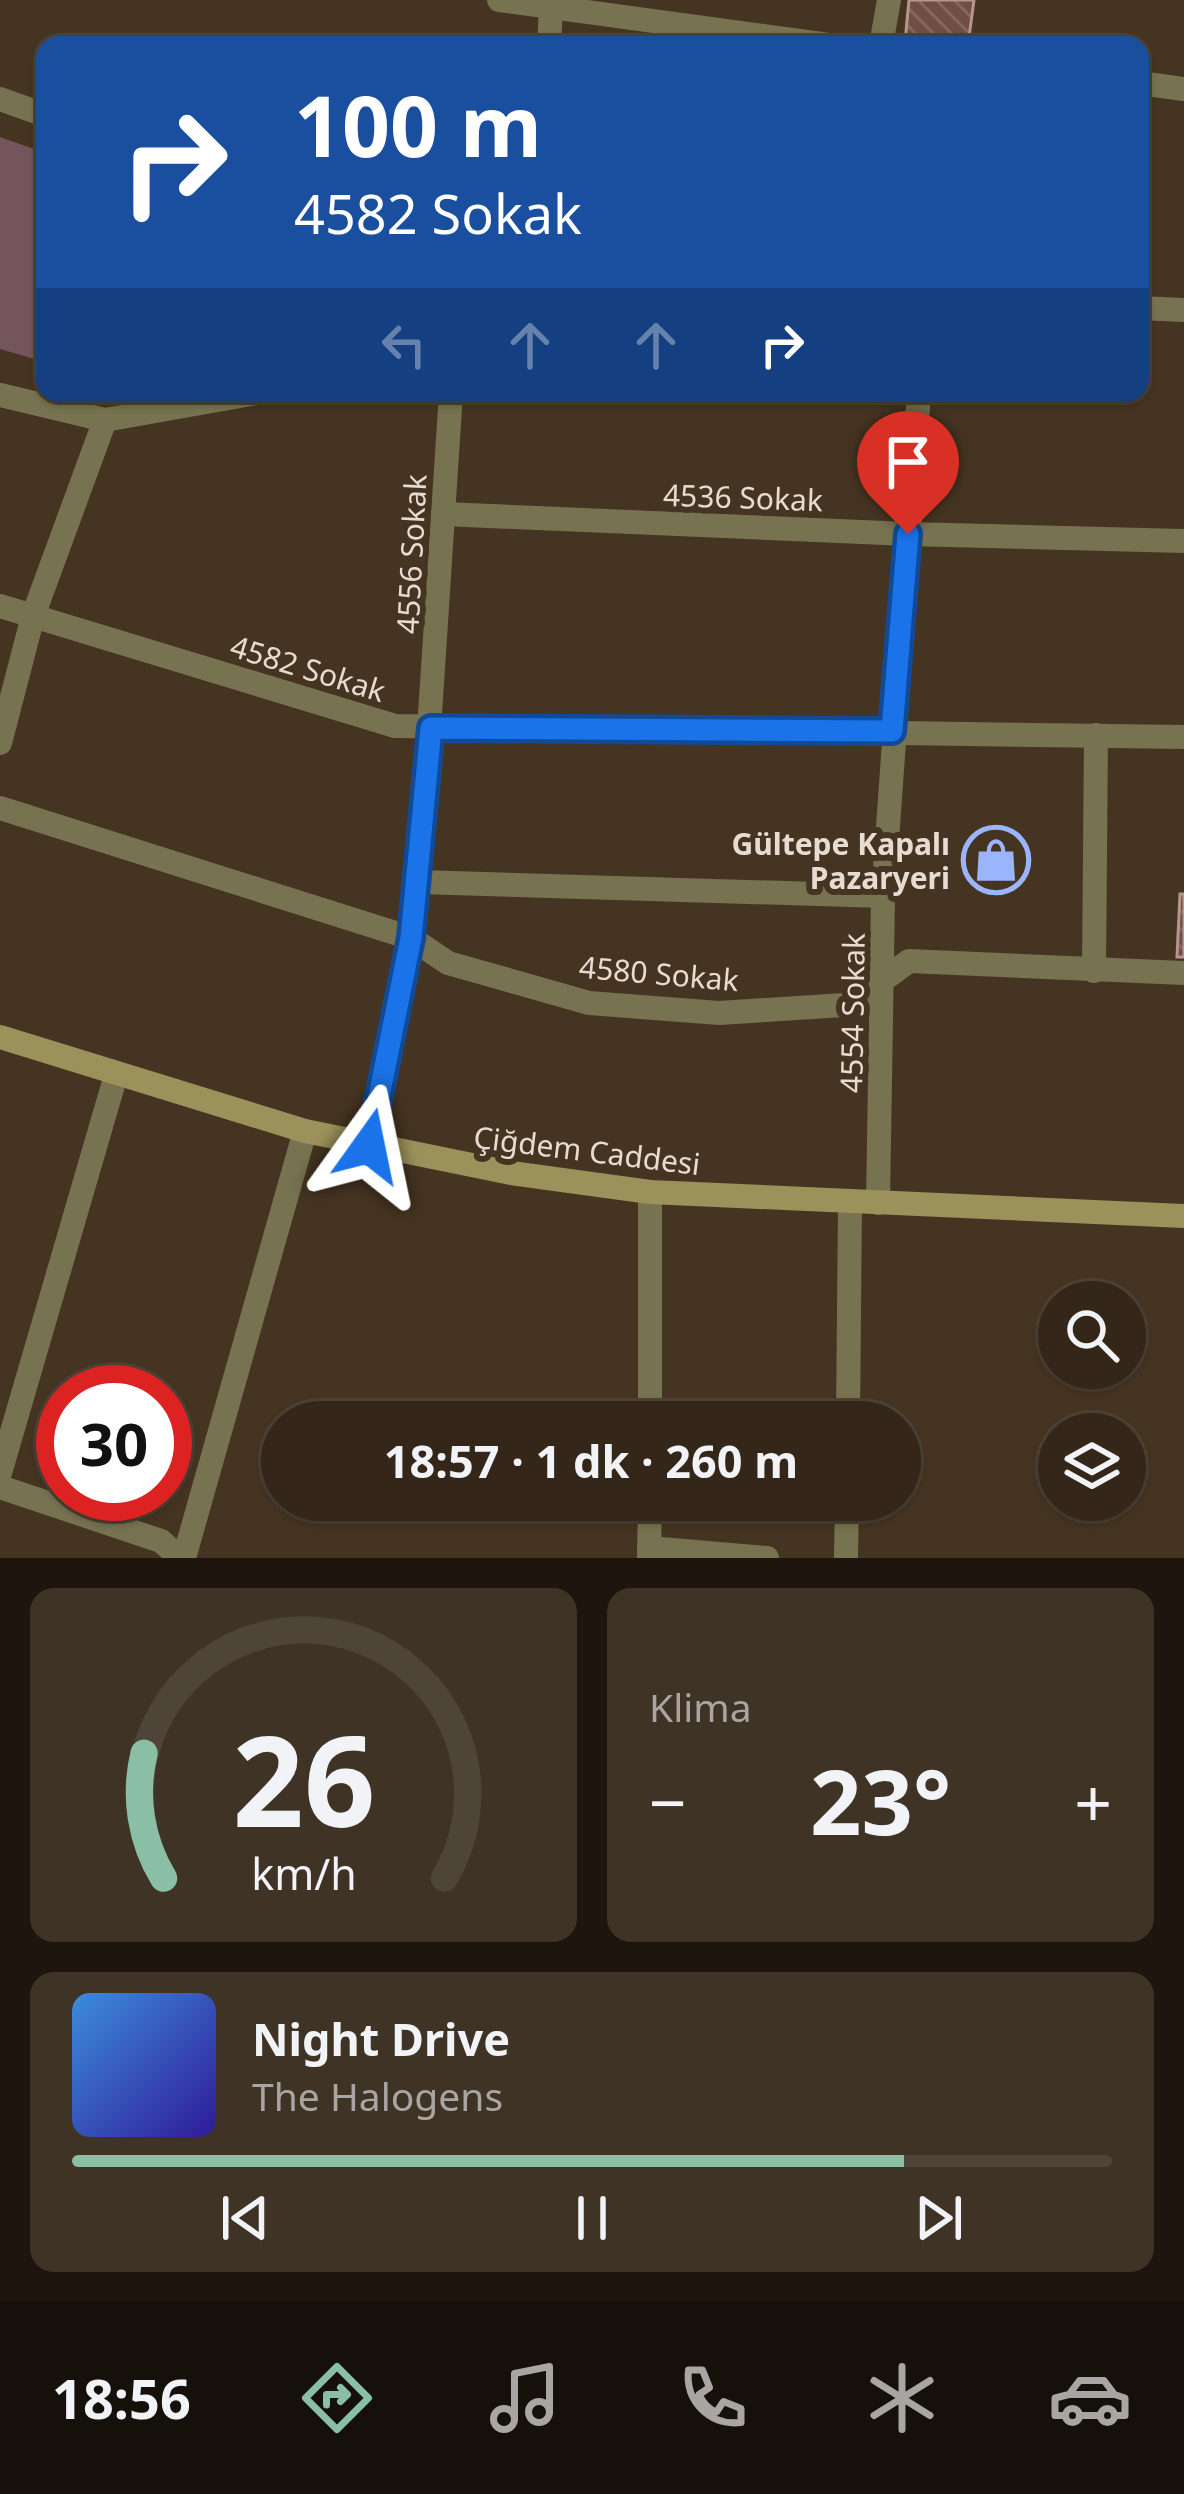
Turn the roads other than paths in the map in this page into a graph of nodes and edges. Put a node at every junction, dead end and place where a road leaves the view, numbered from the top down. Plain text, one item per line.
1 (499, 0) edge
2 (889, 0) edge
3 (551, 7) junction
4 (549, 36) edge
5 (763, 36) edge
6 (883, 36) edge
7 (1149, 84) edge
8 (1184, 89) edge
9 (0, 99) edge
10 (36, 112) edge
11 (1149, 308) edge
12 (1184, 310) edge
13 (0, 395) edge
14 (208, 402) edge
15 (450, 402) edge
16 (918, 402) edge
17 (105, 421) junction
18 (443, 514) junction
19 (908, 534) junction
20 (1184, 541) edge
21 (0, 606) edge
22 (33, 616) junction
23 (431, 728) junction
24 (892, 731) junction
25 (1096, 735) junction
26 (1184, 737) edge
27 (0, 743) edge
28 (0, 808) edge
29 (419, 882) junction
30 (883, 896) junction
31 (411, 938) junction
32 (1094, 970) junction
33 (1184, 974) edge
34 (883, 980) junction
35 (0, 1037) edge
36 (116, 1076) junction
37 (305, 1131) junction
38 (369, 1146) junction
39 (650, 1192) junction
40 (850, 1202) junction
41 (878, 1203) junction
42 (1184, 1216) edge
43 (650, 1401) edge
44 (848, 1401) edge
45 (0, 1473) edge
46 (0, 1486) edge
47 (650, 1521) edge
48 (847, 1521) edge
49 (649, 1553) edge
50 (182, 1558) edge
51 (766, 1558) edge
52 (846, 1558) edge

1 - 3 street
2 - 6 street
3 - 4 street
3 - 5 street
7 - 8 street
9 - 10 street
11 - 12 street
13 - 17 street
14 - 17 street
15 - 18 street, 4556 Sokak
16 - 19 street, 4554 Sokak
17 - 22 street
18 - 19 street, 4536 Sokak
18 - 23 street, 4556 Sokak
19 - 20 street, 4536 Sokak
19 - 24 street, 4554 Sokak
21 - 22 street, 4582 Sokak
22 - 23 street, 4582 Sokak
22 - 27 street
23 - 24 street, 4582 Sokak
23 - 29 street, 4556 Sokak
24 - 25 street, 4582 Sokak
24 - 30 street, 4554 Sokak
25 - 26 street, 4582 Sokak
25 - 32 street
28 - 31 street, 4580 Sokak
29 - 30 street
29 - 31 street, 4556 Sokak
30 - 34 street, 4554 Sokak
31 - 34 street, 4580 Sokak
31 - 38 street, 4556 Sokak
32 - 33 street, 4580 Sokak
32 - 34 street, 4580 Sokak
34 - 41 street, 4554 Sokak
35 - 36 street, Çiğdem Caddesi
36 - 37 street, Çiğdem Caddesi
36 - 45 street
37 - 38 street, Çiğdem Caddesi
37 - 50 street
38 - 39 street, Çiğdem Caddesi
39 - 40 street, Çiğdem Caddesi
39 - 43 street
40 - 41 street, Çiğdem Caddesi
40 - 44 street
41 - 42 street, Çiğdem Caddesi
46 - 50 street
47 - 49 street
48 - 52 street
49 - 51 street

